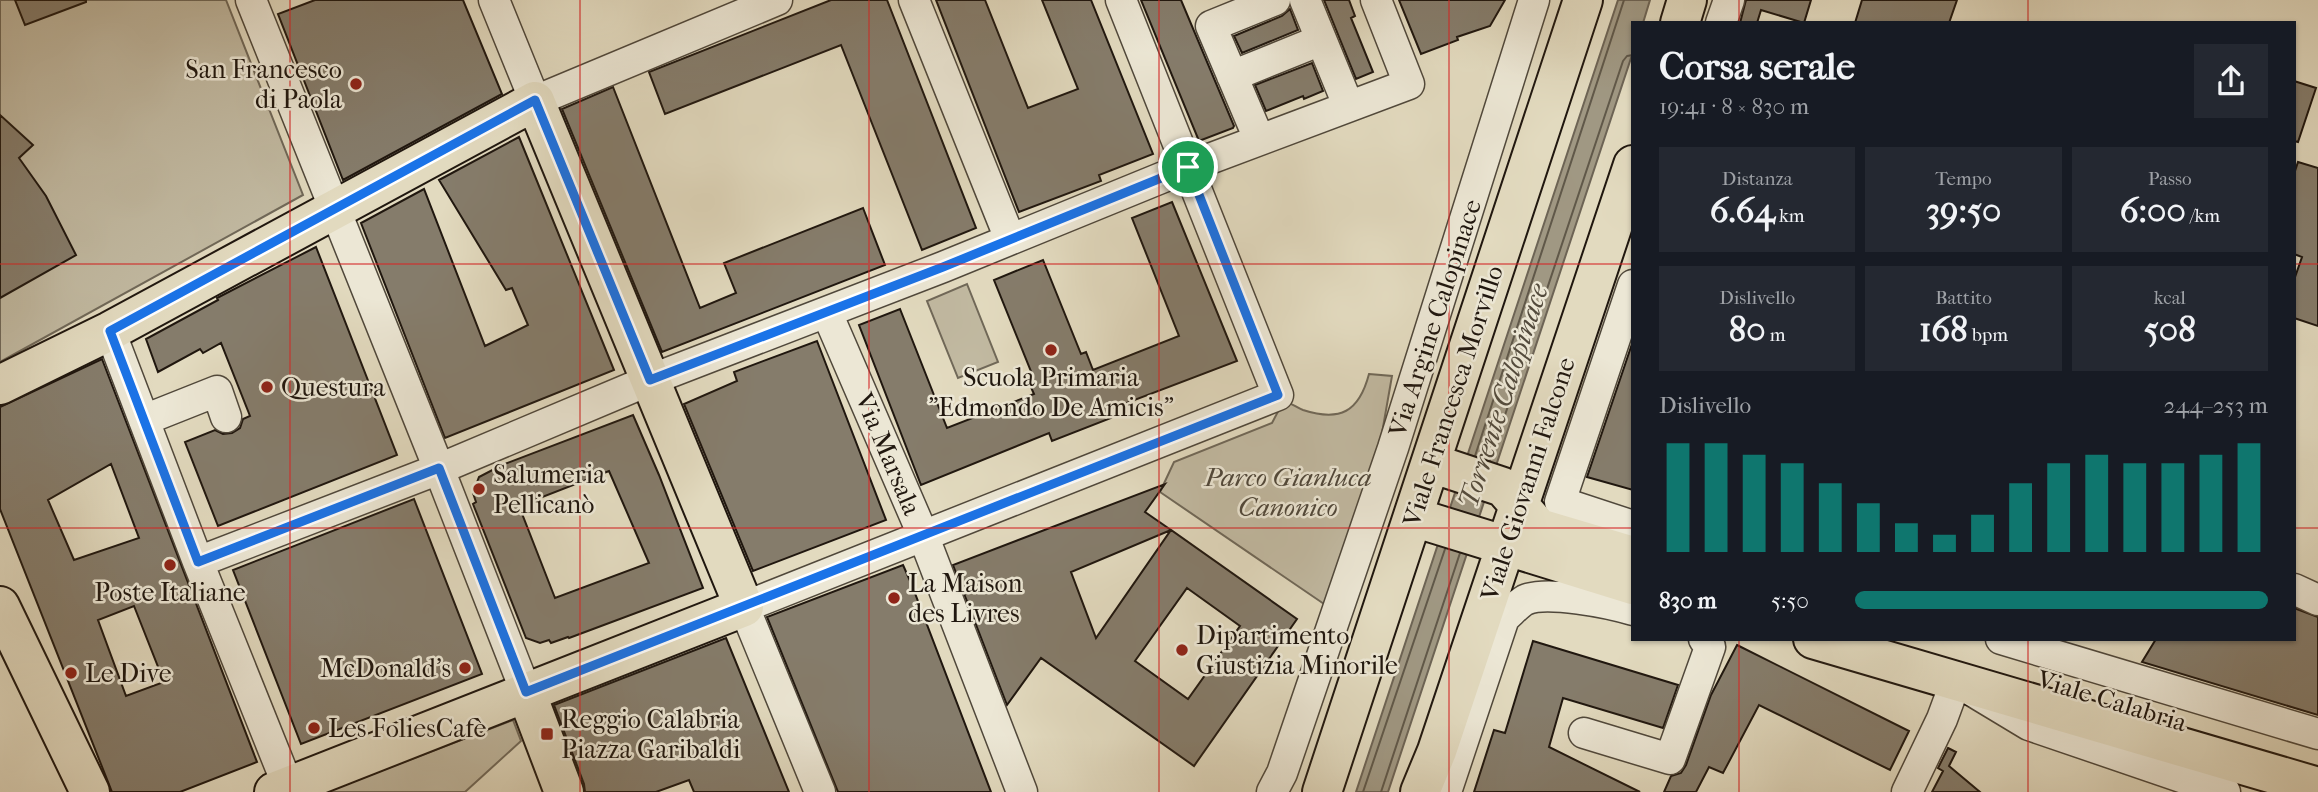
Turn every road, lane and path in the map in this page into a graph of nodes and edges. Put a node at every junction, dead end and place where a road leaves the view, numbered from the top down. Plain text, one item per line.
1 (251, 0) edge
2 (494, 0) edge
3 (778, 0) edge
4 (914, 0) edge
5 (1121, 0) edge
6 (1275, 0) edge
7 (1305, 0) edge
8 (1377, 0) edge
9 (1534, 0) edge
10 (1583, 0) edge
11 (1687, 0) edge
12 (1729, 0) edge
13 (1681, 21) edge
14 (1722, 21) edge
15 (1321, 40) junction
16 (1232, 76) junction
17 (535, 100) junction
18 (1348, 105) junction
19 (1259, 139) junction
20 (1188, 167) junction
21 (1631, 170) edge
22 (333, 210) junction
23 (1010, 239) junction
24 (1452, 264) junction
25 (1492, 278) junction
26 (1631, 298) edge
27 (827, 313) junction
28 (110, 331) junction
29 (1623, 348) edge
30 (650, 380) junction
31 (0, 384) edge
32 (226, 416) dead end
33 (144, 420) junction
34 (1393, 448) junction
35 (1440, 465) junction
36 (439, 468) junction
37 (1512, 496) junction
38 (1421, 520) junction
39 (1631, 525) edge
40 (923, 535) junction
41 (1497, 543) junction
42 (1631, 555) edge
43 (198, 562) junction
44 (1631, 584) edge
45 (2296, 590) edge
46 (2318, 600) edge
47 (0, 606) edge
48 (744, 607) junction
49 (1631, 609) edge
50 (1706, 641) edge
51 (1820, 641) edge
52 (1913, 641) edge
53 (2008, 641) edge
54 (1956, 681) junction
55 (526, 692) junction
56 (1584, 733) dead end
57 (2318, 734) edge
58 (2318, 764) edge
59 (2318, 787) edge
60 (281, 789) edge
61 (90, 792) edge
62 (564, 792) edge
63 (820, 792) edge
64 (1022, 792) edge
65 (1272, 792) edge
66 (1322, 792) edge
67 (1420, 792) edge
68 (1446, 792) edge
69 (1907, 792) edge
70 (2225, 792) edge

1 - 22 street
2 - 17 street
3 - 17 street
4 - 23 street
5 - 20 street
6 - 16 street
7 - 15 street
8 - 18 street
9 - 24 street, Via Argine Calopinace
10 - 25 main road, Viale Francesca Morvillo
11 - 13 main road
12 - 14 street
15 - 16 street
15 - 18 street
16 - 19 street
17 - 22 main road
17 - 30 main road
18 - 19 street
19 - 20 street
20 - 23 street
20 - 40 street
21 - 37 main road, Viale Giovanni Falcone
22 - 28 main road
22 - 36 street
23 - 27 street
24 - 25 street
24 - 34 street, Via Argine Calopinace
25 - 35 main road, Viale Francesca Morvillo
26 - 29 street
27 - 30 street
27 - 40 street, Via Marsala
28 - 31 main road
28 - 33 street
29 - 39 street
30 - 36 street
30 - 48 main road
32 - 33 street
33 - 43 street
34 - 35 street
34 - 65 street, Via Argine Calopinace
35 - 37 main road
35 - 38 main road, Viale Francesca Morvillo
36 - 43 street
36 - 55 street
37 - 41 main road, Viale Giovanni Falcone
37 - 42 main road
38 - 41 main road
38 - 66 main road, Viale Francesca Morvillo
40 - 48 street
40 - 64 street, Via Marsala
41 - 44 main road
41 - 67 main road, Viale Giovanni Falcone
43 - 60 street
45 - 46 street
47 - 61 main road
48 - 55 main road
48 - 63 street
49 - 68 street
50 - 56 street
51 - 54 main road, Viale Calabria
52 - 58 main road, Viale Calabria
53 - 57 street, Viale Calabria
54 - 59 main road, Viale Calabria
54 - 69 street
54 - 70 street, Viale Calabria
55 - 60 main road
55 - 62 main road

